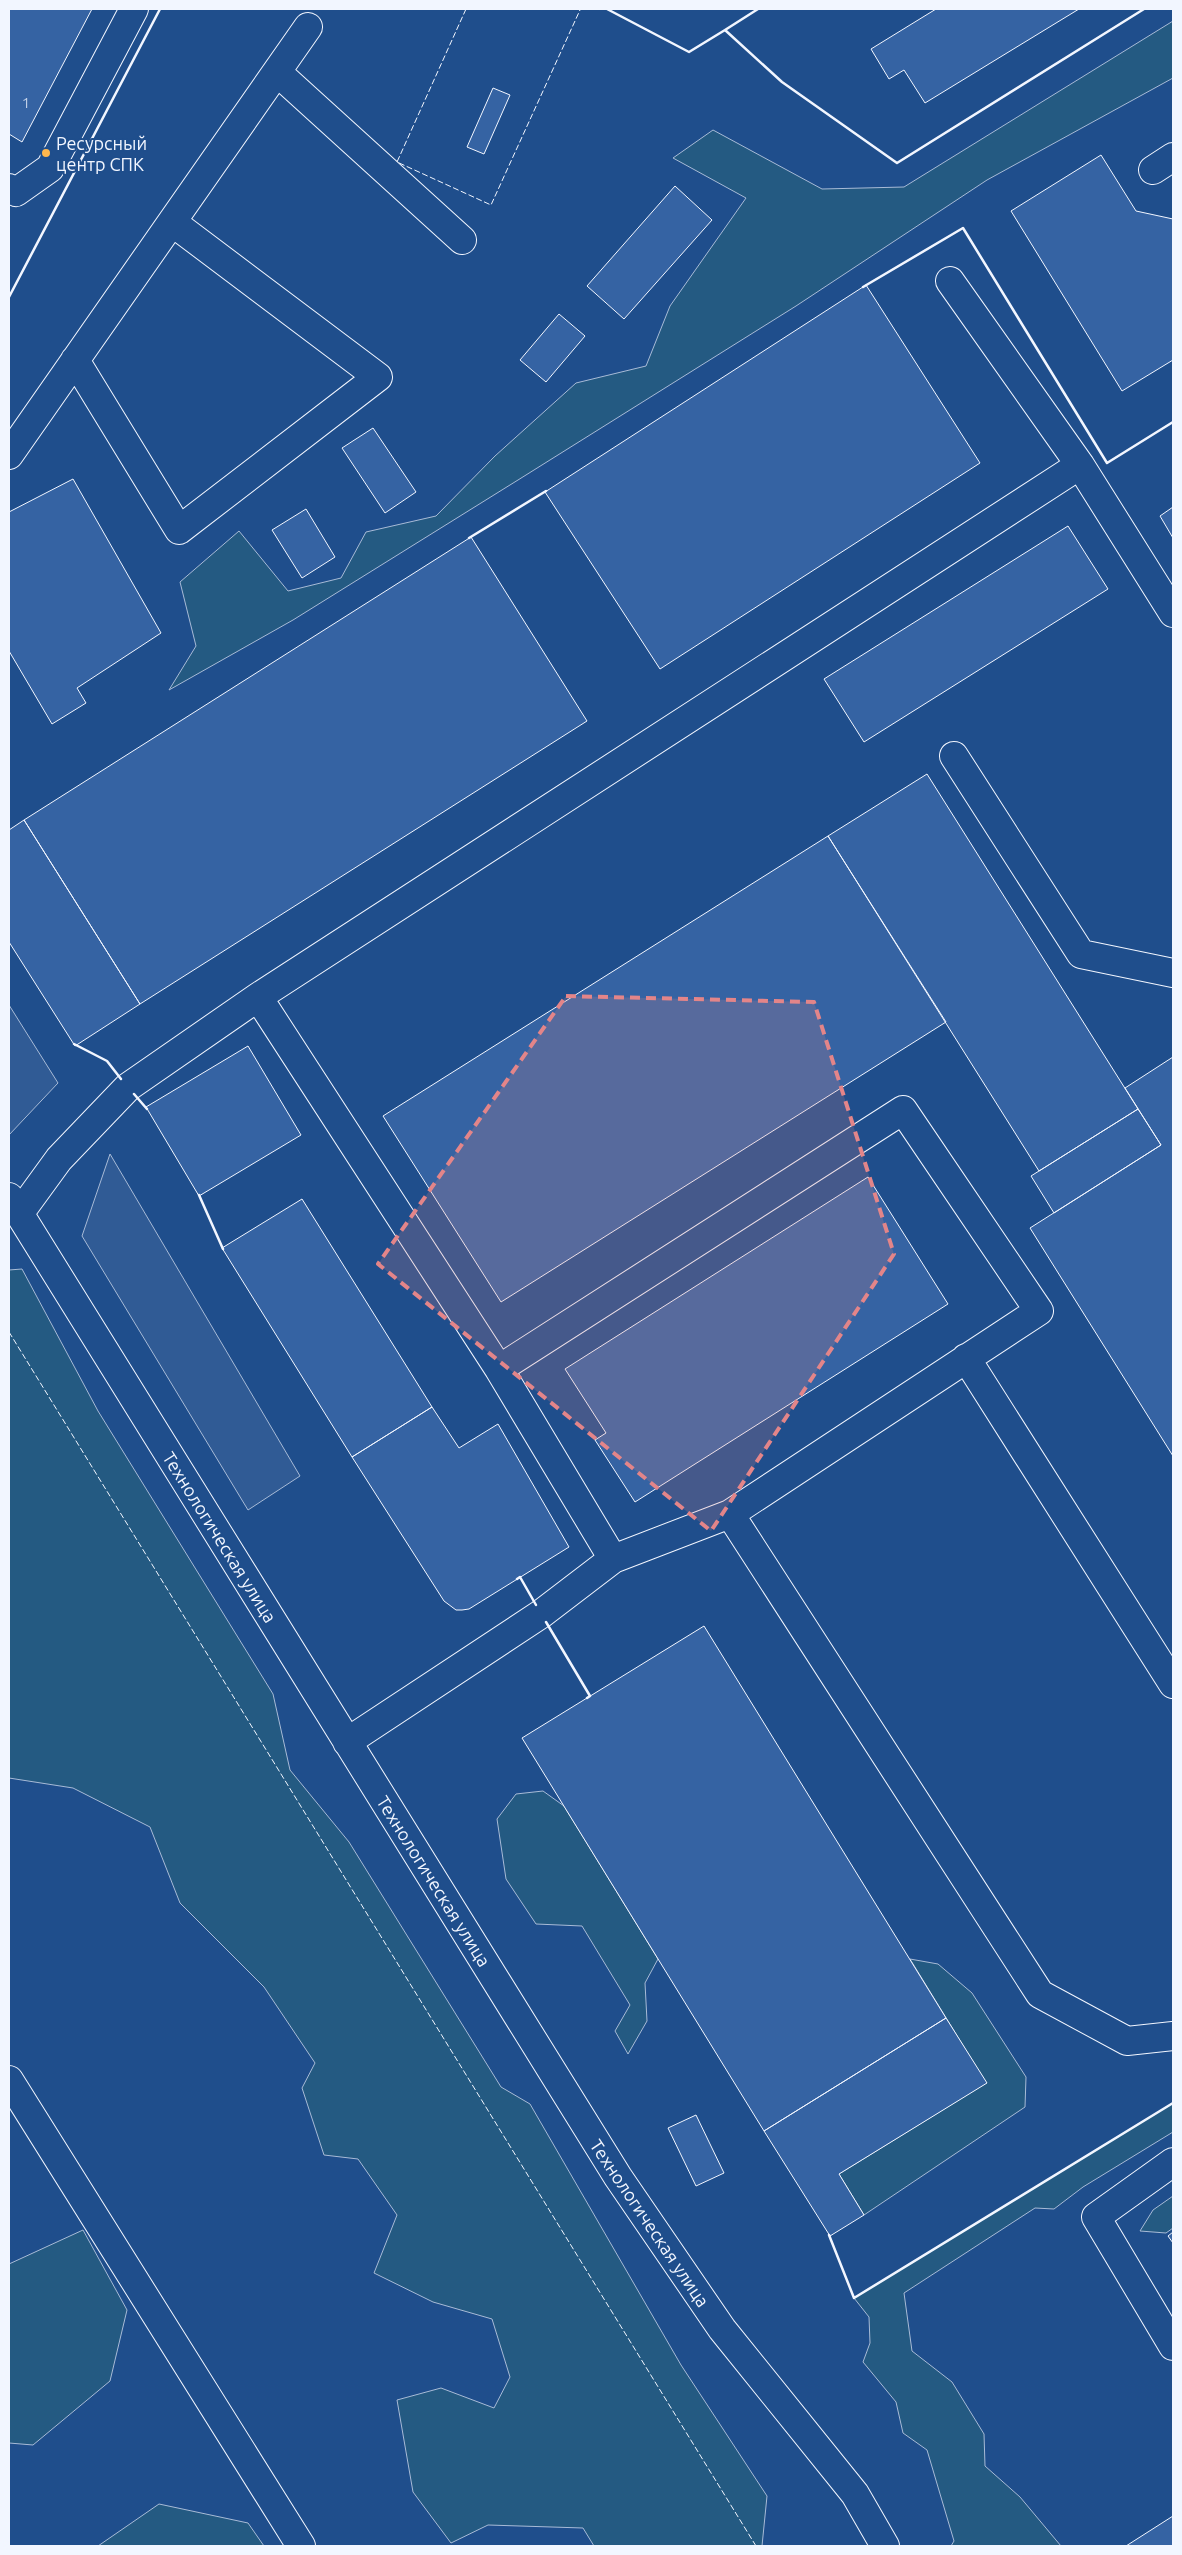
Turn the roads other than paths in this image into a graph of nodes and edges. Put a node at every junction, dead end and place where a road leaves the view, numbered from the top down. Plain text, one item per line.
1 (134, 9) edge
2 (308, 27) dead end
3 (277, 72) junction
4 (11, 196) edge
5 (172, 222) junction
6 (462, 240) dead end
7 (950, 282) dead end
8 (75, 360) junction
9 (9, 455) edge
10 (1080, 465) junction
11 (1173, 613) edge
12 (954, 756) dead end
13 (1173, 973) edge
14 (258, 997) junction
15 (14, 1206) edge
16 (966, 1358) junction
17 (500, 1369) junction
18 (730, 1514) junction
19 (613, 1559) junction
20 (1173, 1684) edge
21 (347, 1742) junction
22 (1173, 2036) edge
23 (9, 2080) edge
24 (1173, 2162) edge
25 (1173, 2346) edge
26 (301, 2546) edge
27 (885, 2546) edge

1 - 4 street
2 - 3 street
3 - 5 street
3 - 6 street
5 - 8 street
5 - 8 street
7 - 10 street
8 - 9 street
10 - 11 street
10 - 14 street
12 - 13 street
14 - 15 street
14 - 17 street
15 - 21 street, Технологическая улица
16 - 17 street
16 - 18 street
16 - 20 street
17 - 19 street
18 - 19 street
18 - 22 street
19 - 21 street
21 - 27 street, Технологическая улица
23 - 26 street
24 - 25 street

